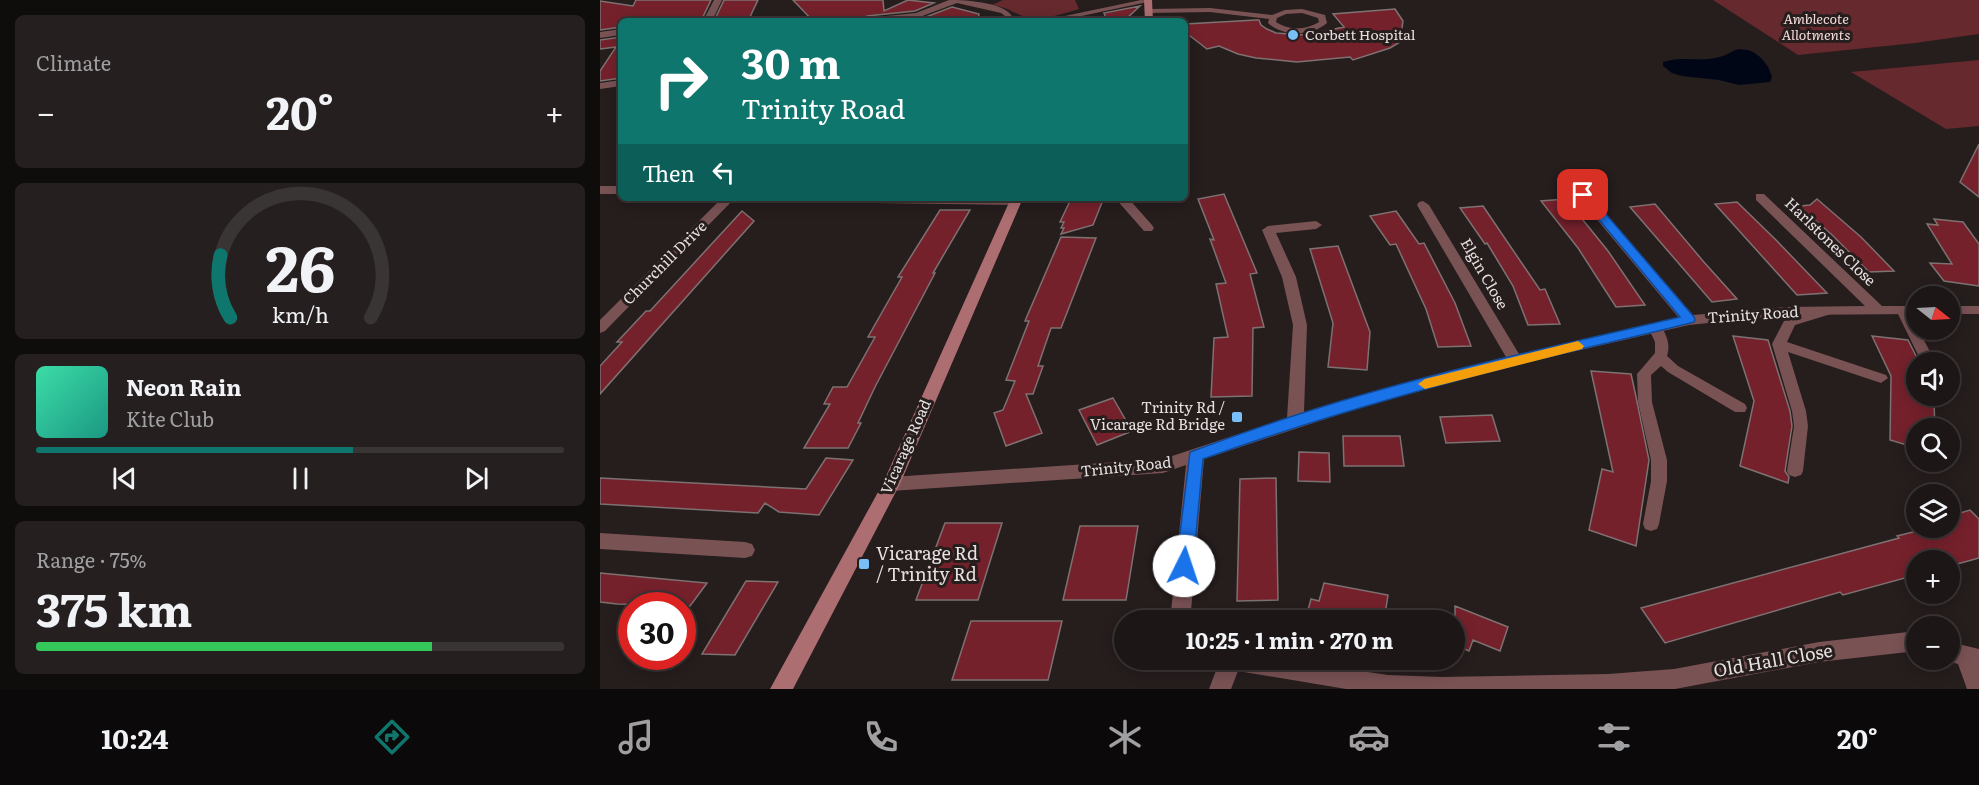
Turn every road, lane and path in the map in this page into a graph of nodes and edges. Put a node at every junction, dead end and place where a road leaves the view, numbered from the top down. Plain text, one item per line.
1 (718, 0) edge
2 (956, 0) edge
3 (1148, 1) edge
4 (1149, 16) edge
5 (1273, 17) junction
6 (710, 18) edge
7 (876, 18) edge
8 (1010, 18) edge
9 (1060, 18) edge
10 (618, 32) edge
11 (600, 35) edge
12 (618, 83) edge
13 (600, 86) edge
14 (600, 190) edge
15 (618, 190) edge
16 (1583, 195) dead end
17 (1760, 196) dead end
18 (726, 201) edge
19 (1015, 201) edge
20 (1123, 201) edge
21 (1423, 205) dead end
22 (1316, 225) dead end
23 (1148, 228) dead end
24 (1878, 310) junction
25 (1906, 310) edge
26 (1960, 310) edge
27 (1979, 310) edge
28 (1826, 311) junction
29 (1689, 320) junction
30 (1655, 327) junction
31 (600, 328) edge
32 (1779, 344) junction
33 (1661, 358) junction
34 (1515, 360) junction
35 (1881, 378) dead end
36 (1740, 408) dead end
37 (1295, 421) junction
38 (1196, 456) junction
39 (1795, 471) dead end
40 (891, 484) junction
41 (1651, 524) dead end
42 (600, 541) edge
43 (745, 550) dead end
44 (1181, 610) edge
45 (1906, 642) edge
46 (1965, 656) edge
47 (1229, 670) edge
48 (1280, 670) edge
49 (1608, 687) edge
50 (781, 689) edge
51 (1220, 689) edge
52 (1978, 689) edge

1 - 6 street
2 - 7 street
2 - 8 street
3 - 4 street
3 - 9 street
4 - 5 lane
5 - 5 lane
10 - 11 street
12 - 13 street
14 - 15 street
16 - 29 street
17 - 24 street, Harlstones Close
18 - 31 street, Churchill Drive
19 - 40 street, Vicarage Road
20 - 23 street
21 - 34 street, Elgin Close
22 - 37 street
24 - 25 street, Trinity Road
24 - 28 street, Trinity Road
26 - 27 street
28 - 29 street, Trinity Road
28 - 32 lane
29 - 30 street, Trinity Road
30 - 33 lane
30 - 34 street, Trinity Road
32 - 35 lane
32 - 39 lane
33 - 36 lane
33 - 41 lane
34 - 37 street, Trinity Road
37 - 38 street, Trinity Road
38 - 40 street, Trinity Road
38 - 44 street
40 - 50 street, Vicarage Road
42 - 43 street
45 - 49 street, Old Hall Close
46 - 52 street
47 - 51 street
48 - 49 street, Old Hall Close

